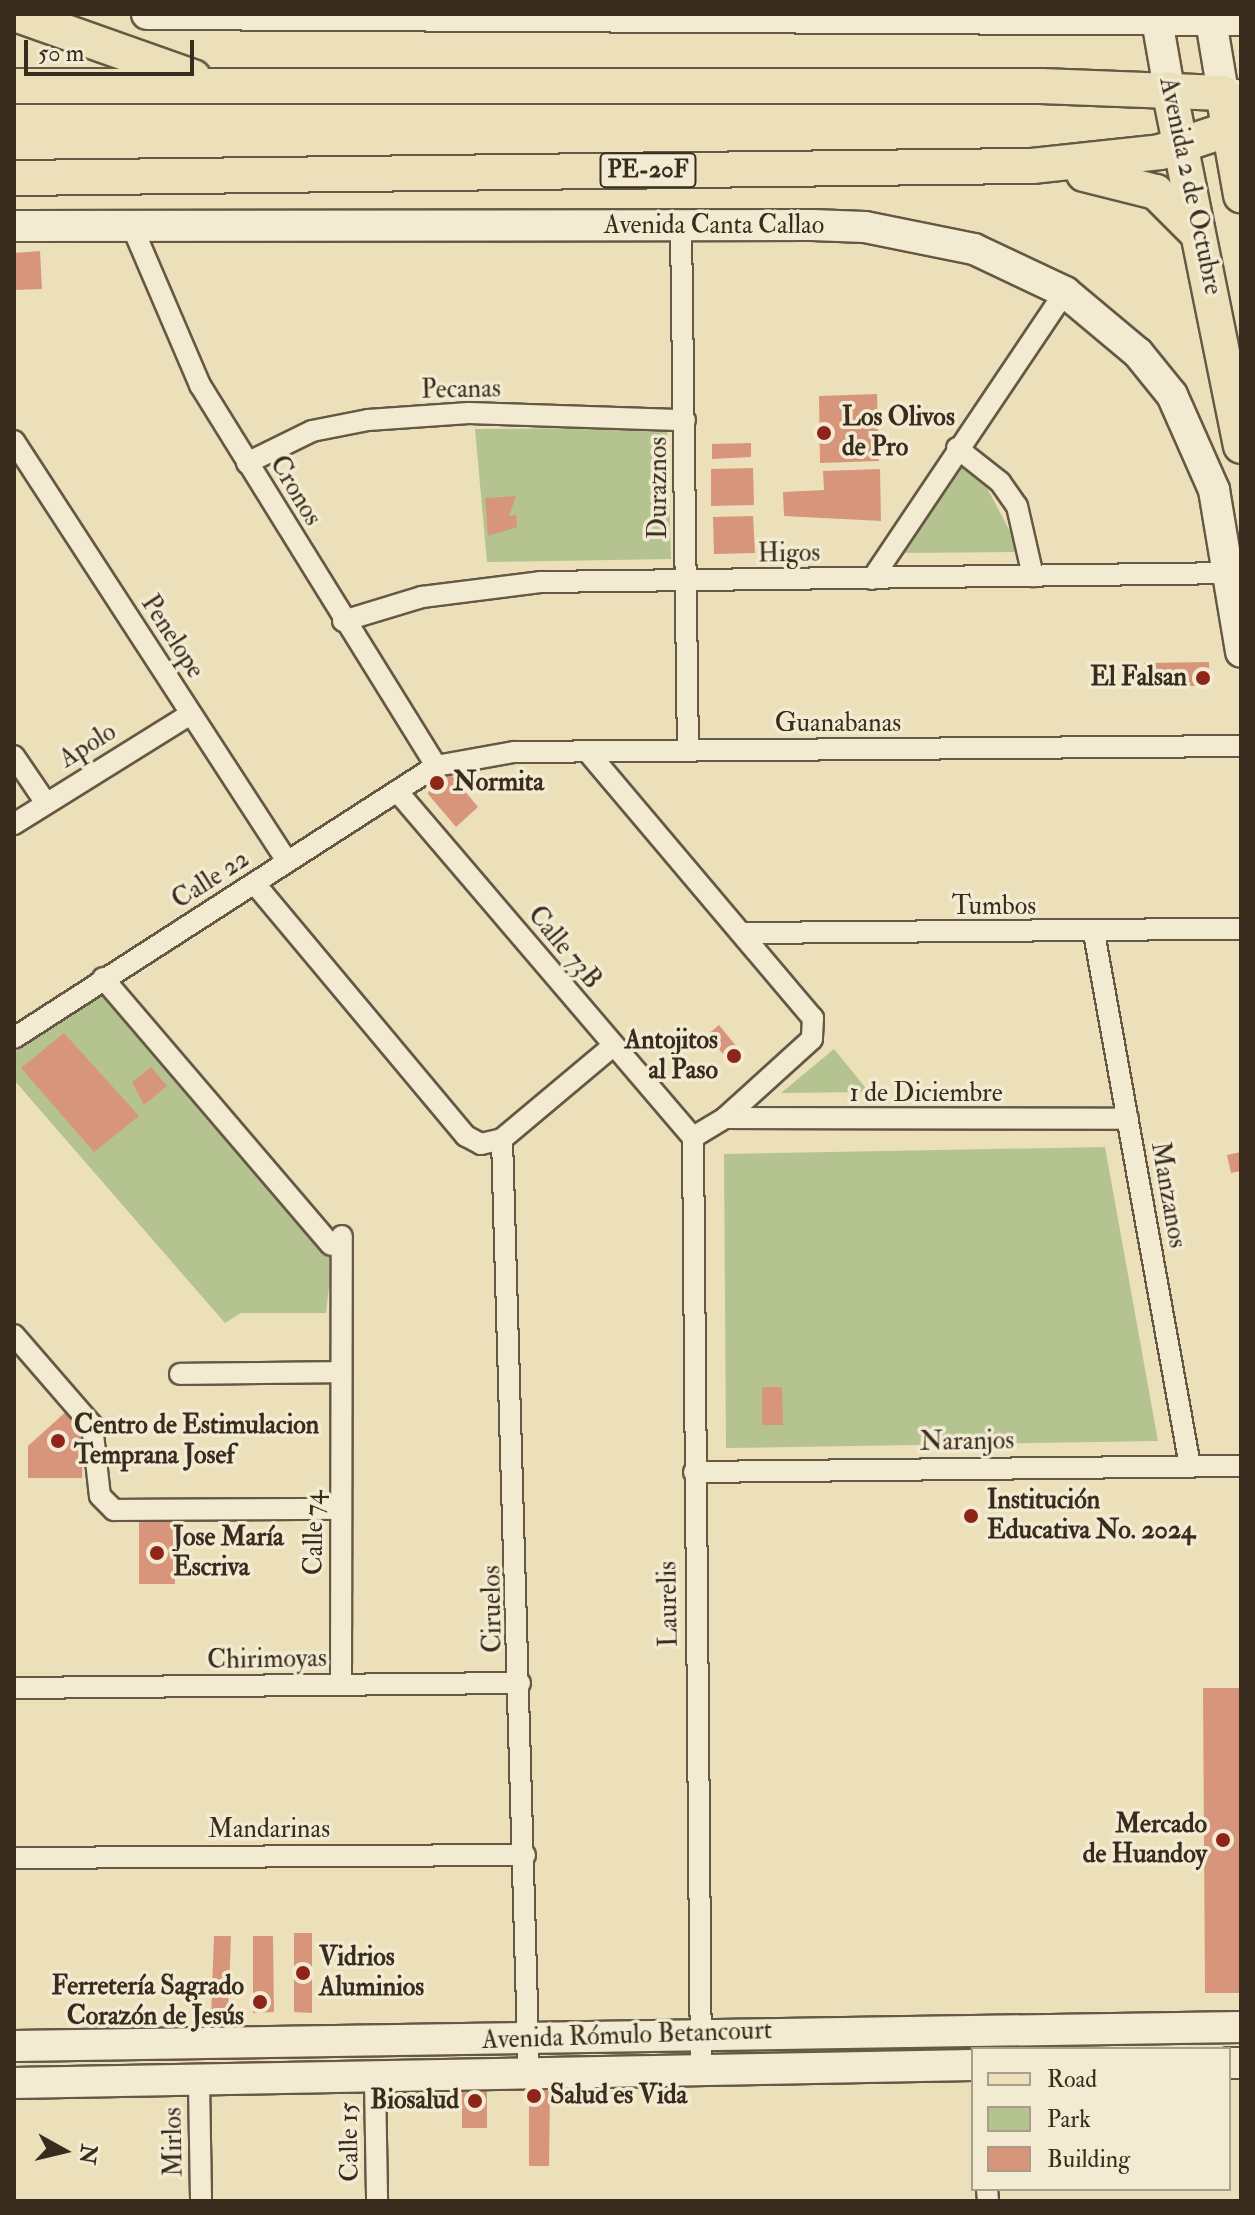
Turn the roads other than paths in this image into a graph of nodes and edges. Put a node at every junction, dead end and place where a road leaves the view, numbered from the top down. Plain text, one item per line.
1 (15, 14) edge
2 (147, 14) edge
3 (378, 16) edge
4 (557, 16) edge
5 (994, 17) edge
6 (1157, 20) junction
7 (1226, 20) edge
8 (14, 86) edge
9 (240, 89) junction
10 (1169, 89) junction
11 (1232, 95) edge
12 (1235, 126) edge
13 (1180, 147) junction
14 (1032, 166) junction
15 (14, 178) edge
16 (1241, 195) edge
17 (14, 226) edge
18 (681, 226) junction
19 (134, 231) junction
20 (1199, 235) junction
21 (1065, 292) junction
22 (685, 420) junction
23 (14, 441) edge
24 (1241, 446) edge
25 (957, 448) junction
26 (247, 463) junction
27 (1235, 573) edge
28 (1033, 576) junction
29 (872, 579) junction
30 (685, 581) junction
31 (343, 621) junction
32 (1241, 652) edge
33 (191, 714) junction
34 (1241, 746) edge
35 (587, 751) junction
36 (688, 751) junction
37 (14, 756) edge
38 (436, 766) junction
39 (397, 791) junction
40 (46, 803) junction
41 (14, 824) edge
42 (287, 861) junction
43 (255, 884) junction
44 (1241, 929) edge
45 (746, 933) junction
46 (1094, 933) junction
47 (103, 978) junction
48 (14, 1038) edge
49 (613, 1046) junction
50 (725, 1118) junction
51 (1128, 1119) junction
52 (693, 1137) junction
53 (502, 1139) junction
54 (14, 1335) edge
55 (341, 1372) junction
56 (180, 1374) dead end
57 (1190, 1466) junction
58 (1241, 1466) edge
59 (694, 1472) junction
60 (340, 1509) junction
61 (520, 1683) junction
62 (341, 1685) junction
63 (14, 1688) edge
64 (525, 1855) junction
65 (14, 1858) edge
66 (1241, 2027) edge
67 (701, 2032) junction
68 (527, 2040) junction
69 (14, 2046) edge
70 (971, 2065) edge
71 (701, 2070) junction
72 (529, 2078) junction
73 (375, 2081) junction
74 (14, 2083) edge
75 (199, 2083) junction
76 (201, 2201) edge
77 (377, 2201) edge

1 - 9 main road
2 - 3 street
3 - 4 street
4 - 5 street
5 - 6 street
6 - 7 street
6 - 10 street, Avenida 2 de Octubre
7 - 11 street, Avenida 2 de Octubre
8 - 9 main road
9 - 10 main road
10 - 11 main road
10 - 13 main road, Avenida 2 de Octubre
11 - 12 main road, Avenida 2 de Octubre
12 - 13 main road, PE-20F
12 - 16 main road, Avenida 2 de Octubre
13 - 14 main road, PE-20F
13 - 20 main road, Avenida 2 de Octubre
14 - 15 main road, PE-20F
14 - 20 main road
17 - 19 street, Avenida Canta Callao
18 - 19 street, Avenida Canta Callao
18 - 21 street, Avenida Canta Callao
18 - 22 street, Duraznos
19 - 26 street, Cronos
20 - 24 main road, Avenida 2 de Octubre
21 - 25 street
21 - 27 street, Avenida Canta Callao
22 - 26 street, Pecanas
22 - 30 street, Duraznos
23 - 33 street, Penelope
25 - 28 street
25 - 29 street
26 - 31 street, Cronos
27 - 28 street, Higos
27 - 32 street
28 - 29 street, Higos
29 - 30 street, Higos
30 - 31 street, Higos
30 - 36 street, Duraznos
31 - 38 street, Cronos
33 - 40 street, Apolo
33 - 42 street, Penelope
34 - 36 street, Guanabanas
35 - 36 street, Guanabanas
35 - 38 street, Guanabanas
35 - 45 street
37 - 40 street
38 - 39 street, Calle 22
39 - 42 street, Calle 22
39 - 49 street, Calle 73B
40 - 41 street, Apolo
42 - 43 street, Calle 22
43 - 47 street, Calle 22
43 - 53 street
44 - 46 street, Tumbos
45 - 46 street, Tumbos
45 - 50 street
46 - 51 street, Manzanos
47 - 48 street, Calle 22
47 - 55 street, Calle 74
49 - 52 street, Calle 73B
49 - 53 street
50 - 51 street, 1 de Diciembre
50 - 52 street
51 - 57 street, Manzanos
52 - 59 street, Laurelis
53 - 61 street, Ciruelos
54 - 60 street
55 - 56 street
55 - 60 street, Calle 74
57 - 58 street, Naranjos
57 - 59 street, Naranjos
59 - 67 street, Laurelis
60 - 62 street, Calle 74
61 - 62 street, Chirimoyas
61 - 64 street, Ciruelos
62 - 63 street, Chirimoyas
64 - 65 street, Mandarinas
64 - 68 street, Ciruelos
66 - 67 street, Avenida Rómulo Betancourt
67 - 68 street, Avenida Rómulo Betancourt
67 - 71 street, Laurelis
68 - 69 street, Avenida Rómulo Betancourt
68 - 72 street, Ciruelos
70 - 71 street, Avenida Rómulo Betancourt
71 - 72 street, Avenida Rómulo Betancourt
72 - 73 street, Avenida Rómulo Betancourt
73 - 75 street, Avenida Rómulo Betancourt
73 - 77 street, Calle 15
74 - 75 street, Avenida Rómulo Betancourt
75 - 76 street, Mirlos

